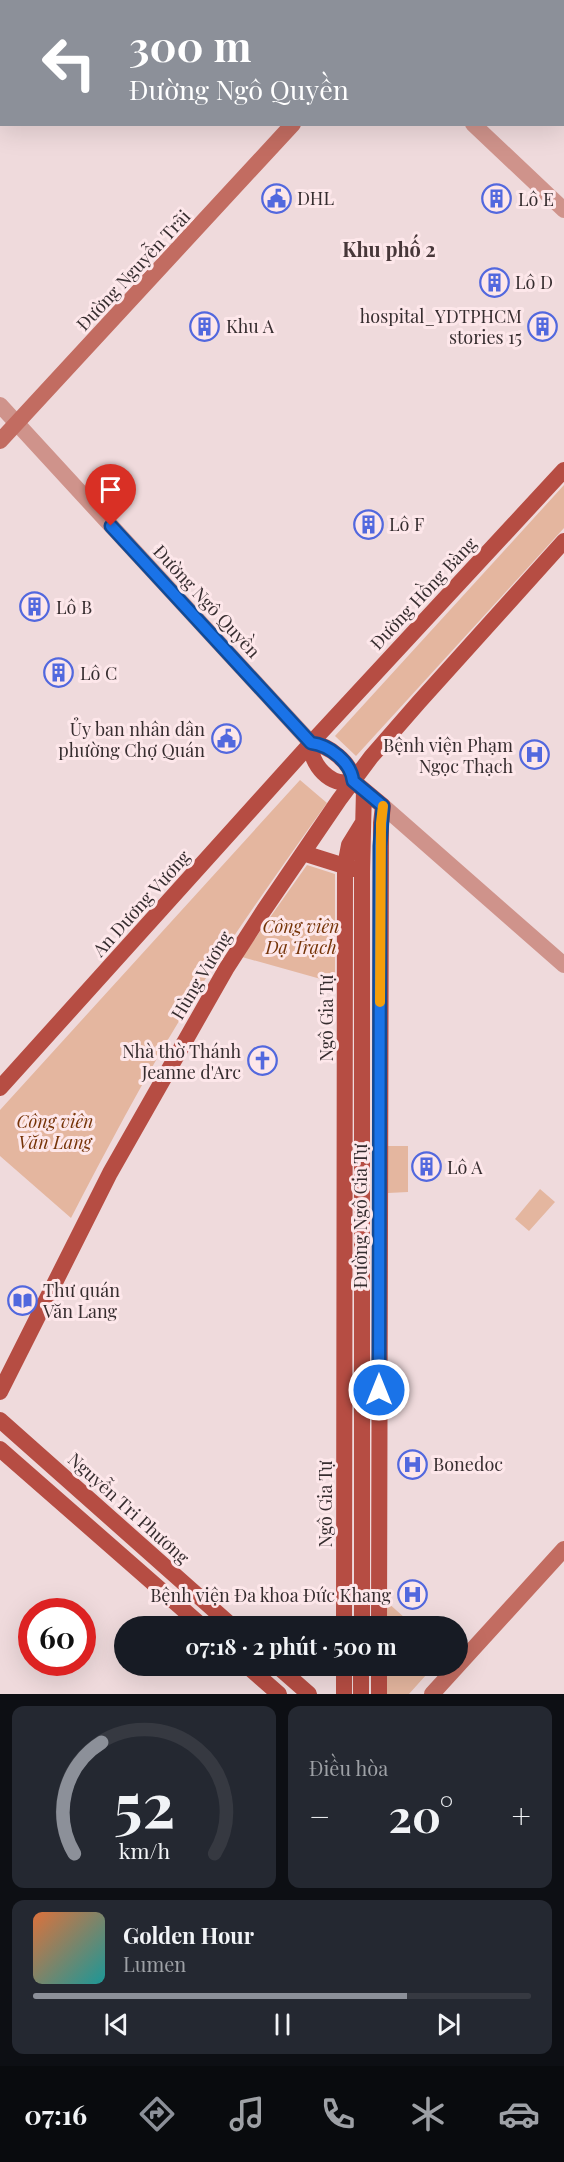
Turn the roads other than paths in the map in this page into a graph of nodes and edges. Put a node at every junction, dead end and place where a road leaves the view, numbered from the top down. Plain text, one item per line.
1 (292, 126) edge
2 (475, 126) edge
3 (564, 210) edge
4 (0, 405) edge
5 (17, 423) junction
6 (0, 441) edge
7 (564, 470) edge
8 (564, 542) edge
9 (311, 743) junction
10 (359, 786) junction
11 (383, 806) junction
12 (363, 823) junction
13 (303, 853) junction
14 (345, 867) junction
15 (362, 872) junction
16 (564, 965) edge
17 (345, 1002) junction
18 (362, 1007) junction
19 (380, 1012) junction
20 (362, 1083) junction
21 (380, 1084) junction
22 (0, 1088) edge
23 (345, 1162) junction
24 (362, 1167) junction
25 (380, 1221) junction
26 (362, 1222) junction
27 (345, 1390) junction
28 (362, 1391) junction
29 (0, 1392) edge
30 (362, 1411) junction
31 (379, 1411) junction
32 (0, 1420) edge
33 (0, 1449) edge
34 (85, 1496) junction
35 (72, 1511) junction
36 (564, 1549) edge
37 (191, 1616) edge
38 (221, 1616) edge
39 (344, 1616) edge
40 (362, 1616) edge
41 (379, 1616) edge
42 (259, 1676) edge
43 (289, 1676) edge
44 (344, 1676) edge
45 (362, 1676) edge
46 (379, 1676) edge
47 (279, 1694) edge
48 (309, 1694) edge
49 (344, 1694) edge
50 (362, 1694) edge
51 (379, 1694) edge
52 (432, 1694) edge

1 - 5 main road, Đường Nguyễn Trãi
2 - 3 street
4 - 5 street, Đường Ngô Quyền
5 - 6 main road, Đường Nguyễn Trãi
5 - 9 street, Đường Ngô Quyền
7 - 9 main road, Đường Hồng Bàng
8 - 10 main road
9 - 10 main road, Đường Ngô Quyền
9 - 22 main road, An Dương Vương
10 - 11 main road, Đường Ngô Quyền
10 - 12 main road
10 - 13 main road, Hùng Vương
11 - 16 street, Đường Ngô Quyền
11 - 19 main road, Đường Ngô Gia Tự
12 - 14 main road, Ngô Gia Tự
12 - 15 main road, Ngô Gia Tự
13 - 14 main road
13 - 29 main road, Hùng Vương
14 - 15 main road
14 - 17 main road, Ngô Gia Tự
15 - 18 main road, Ngô Gia Tự
17 - 18 main road
17 - 23 main road, Ngô Gia Tự
18 - 19 main road
18 - 20 main road, Ngô Gia Tự
19 - 21 main road, Đường Ngô Gia Tự
20 - 21 main road
20 - 24 main road, Ngô Gia Tự
21 - 25 main road, Đường Ngô Gia Tự
23 - 24 main road
23 - 27 main road, Ngô Gia Tự
24 - 26 main road, Ngô Gia Tự
25 - 26 main road
25 - 31 main road, Đường Ngô Gia Tự
26 - 28 main road, Ngô Gia Tự
27 - 28 main road
27 - 39 main road, Ngô Gia Tự
28 - 30 main road, Ngô Gia Tự
30 - 31 main road
30 - 40 main road, Ngô Gia Tự
31 - 41 main road, Đường Ngô Gia Tự
32 - 34 main road, Nguyễn Tri Phương
33 - 35 main road
34 - 35 main road
34 - 38 main road, Nguyễn Tri Phương
35 - 37 main road
36 - 52 main road
42 - 47 main road
43 - 48 main road
44 - 49 main road
45 - 50 main road
46 - 51 main road

